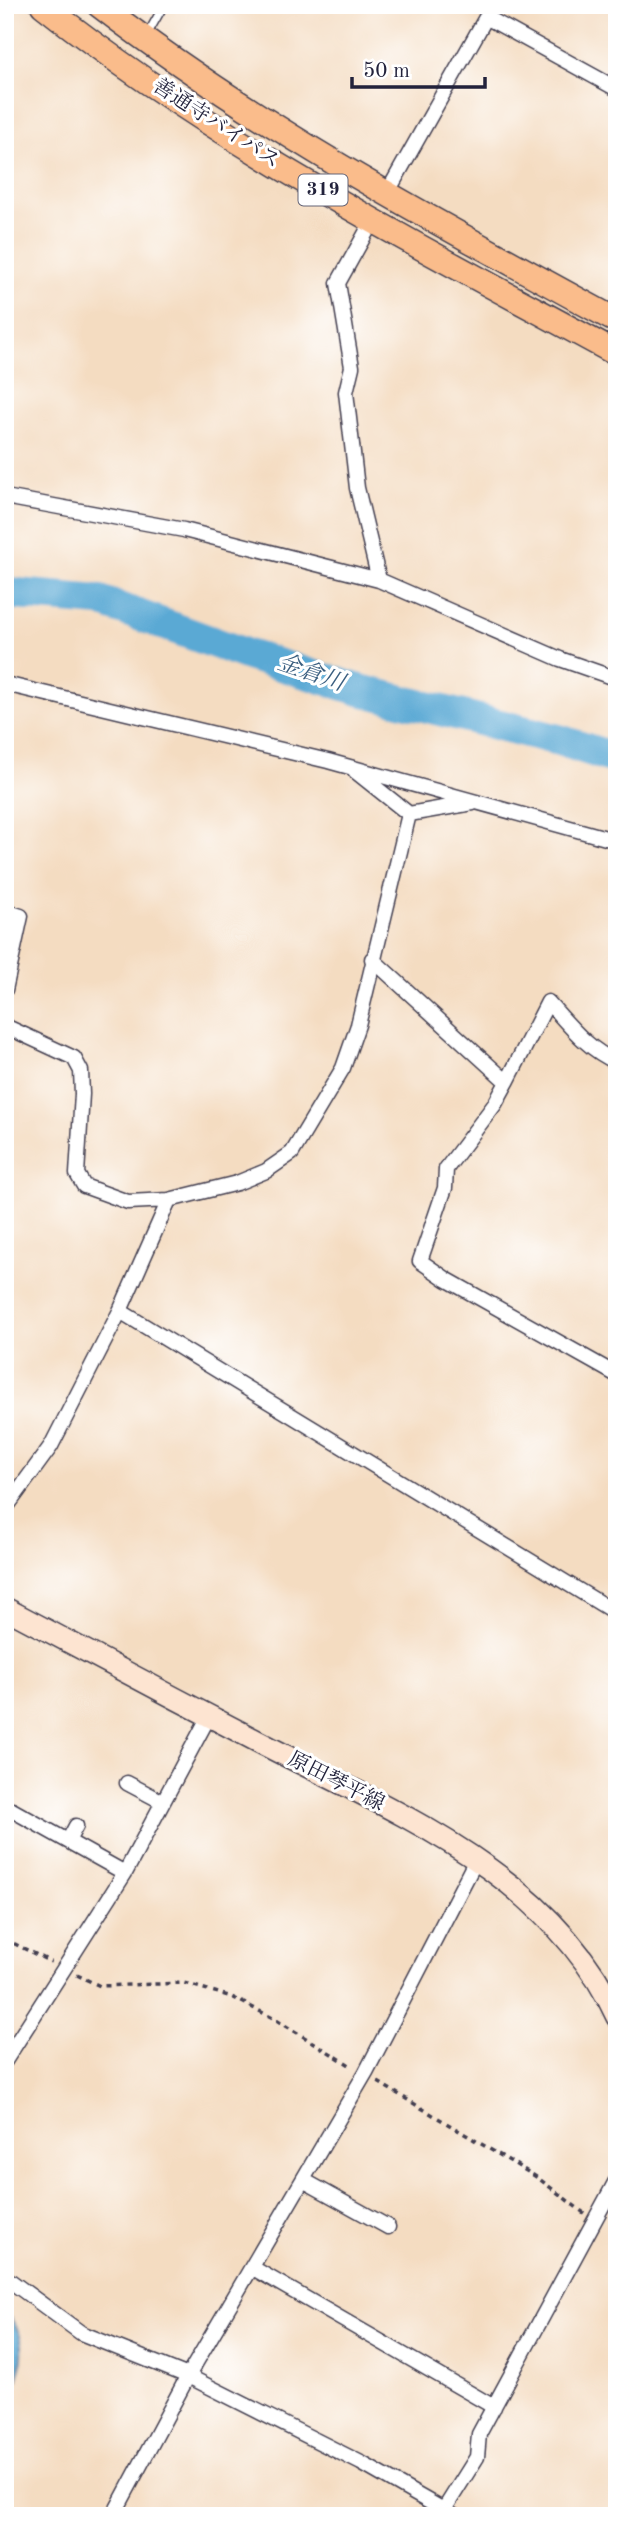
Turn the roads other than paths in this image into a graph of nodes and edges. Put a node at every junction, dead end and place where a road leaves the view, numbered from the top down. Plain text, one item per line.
1 (43, 5) edge
2 (99, 5) edge
3 (164, 5) edge
4 (489, 11) edge
5 (144, 40) junction
6 (617, 89) edge
7 (386, 195) junction
8 (373, 220) junction
9 (617, 321) edge
10 (617, 354) edge
11 (5, 497) edge
12 (379, 580) junction
13 (617, 679) edge
14 (5, 684) edge
15 (352, 768) junction
16 (477, 802) junction
17 (409, 814) junction
18 (617, 841) edge
19 (5, 911) edge
20 (372, 959) junction
21 (5, 990) edge
22 (5, 1026) edge
23 (617, 1062) edge
24 (507, 1082) junction
25 (169, 1200) junction
26 (120, 1311) junction
27 (617, 1376) edge
28 (5, 1509) edge
29 (617, 1601) edge
30 (5, 1608) edge
31 (209, 1716) junction
32 (127, 1783) dead end
33 (163, 1802) junction
34 (12, 1810) dead end
35 (76, 1825) dead end
36 (68, 1841) junction
37 (476, 1860) junction
38 (125, 1873) junction
39 (617, 2018) edge
40 (5, 2061) edge
41 (617, 2179) edge
42 (303, 2180) junction
43 (388, 2227) dead end
44 (253, 2268) junction
45 (5, 2277) edge
46 (188, 2376) junction
47 (494, 2407) junction
48 (446, 2514) edge
49 (113, 2516) edge

1 - 8 highway, 善通寺バイパス / 319
2 - 5 highway, 善通寺バイパス / 319
3 - 5 lane
4 - 6 street
4 - 7 street
5 - 7 highway, 善通寺バイパス / 319
7 - 9 highway, 善通寺バイパス / 319
8 - 10 highway, 善通寺バイパス / 319
8 - 12 street
11 - 12 street
12 - 13 street
14 - 15 street
15 - 16 street
15 - 17 street
16 - 17 street
16 - 18 street
17 - 20 street
19 - 21 street
20 - 24 street
20 - 25 street
22 - 25 street
23 - 24 street
24 - 27 street
25 - 26 street
26 - 28 street
26 - 29 street
30 - 31 main road, 原田琴平線
31 - 33 street
31 - 37 main road, 原田琴平線
32 - 33 street
33 - 38 street
34 - 36 street
35 - 36 street
36 - 38 street
37 - 39 main road, 原田琴平線
37 - 42 street
38 - 40 street
41 - 47 street
42 - 43 street
42 - 44 street
44 - 46 street
44 - 47 street
45 - 46 street
46 - 48 street
46 - 49 street
47 - 48 street

